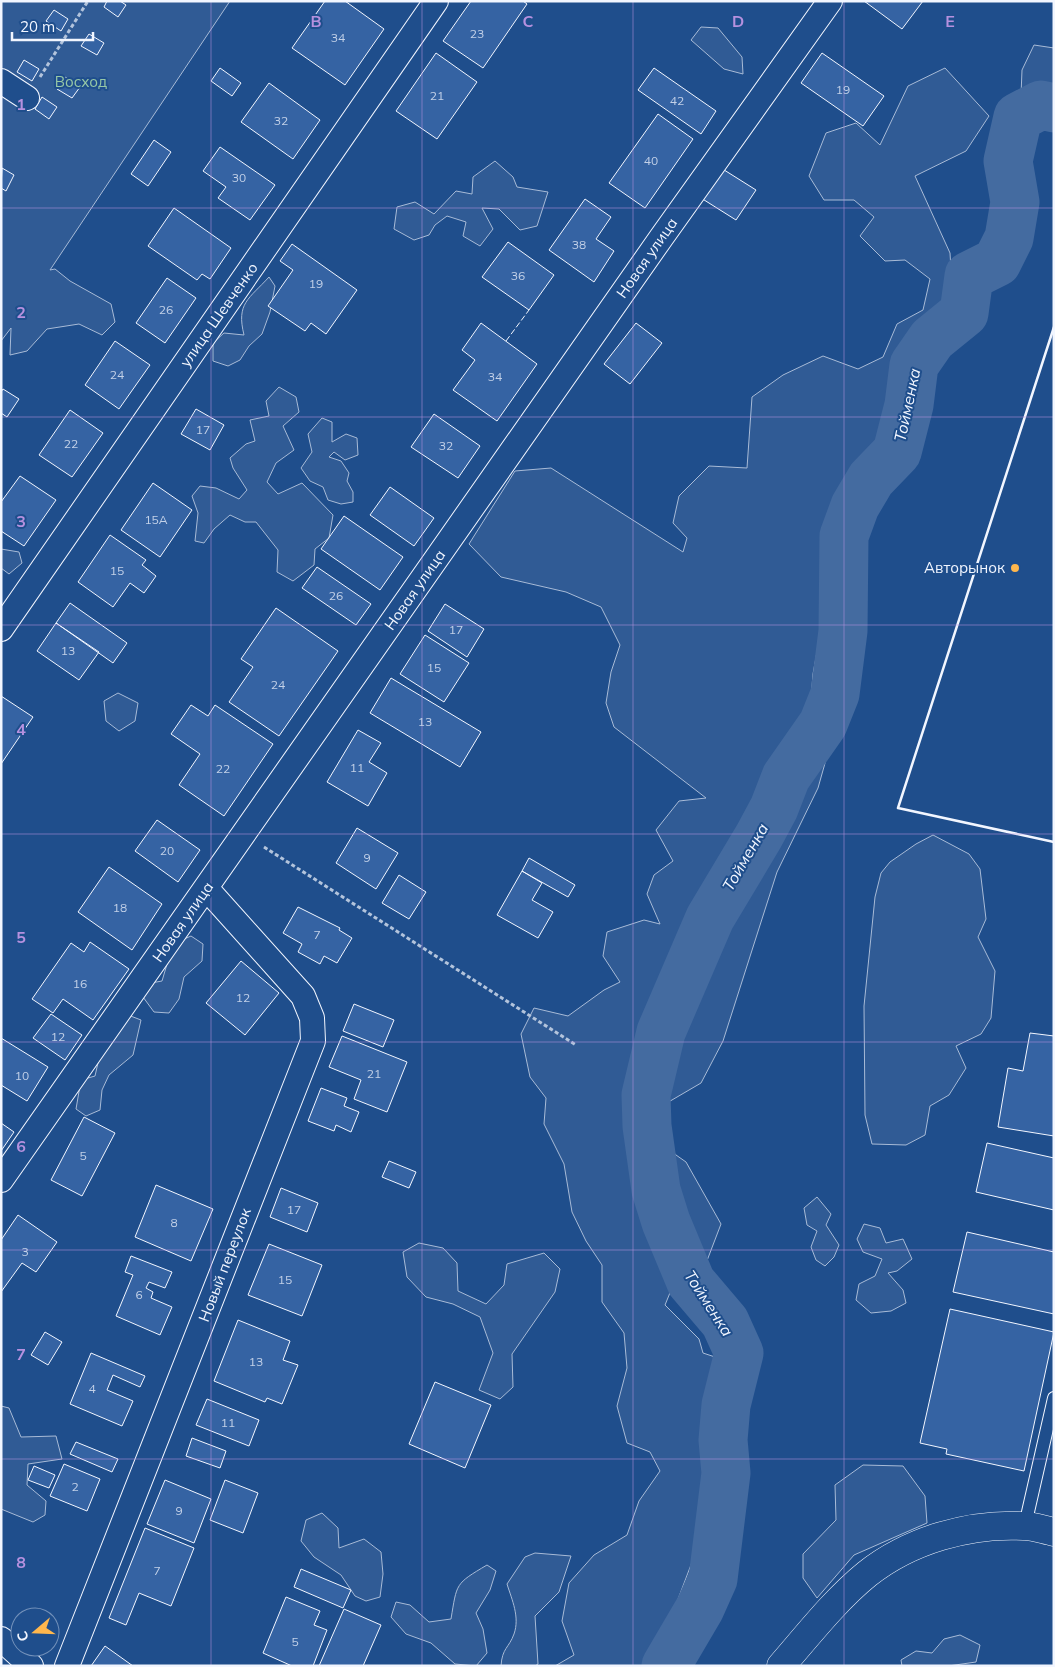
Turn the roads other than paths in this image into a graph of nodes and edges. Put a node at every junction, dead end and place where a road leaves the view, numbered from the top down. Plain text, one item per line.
1 (436, 1) edge
2 (830, 1) edge
3 (1, 81) edge
4 (27, 98) road end
5 (1, 629) edge
6 (207, 889) junction
7 (1, 1180) edge
8 (1054, 1398) edge
9 (1025, 1526) junction
10 (1054, 1532) edge
11 (1, 1639) edge
12 (31, 1666) edge
13 (67, 1666) edge
14 (781, 1666) edge

1 - 5 street, улица Шевченко
2 - 6 street, Новая улица
3 - 4 street
6 - 7 street, Новая улица
6 - 13 street, Новый переулок
8 - 9 lane
9 - 10 street
9 - 14 street
11 - 12 street

